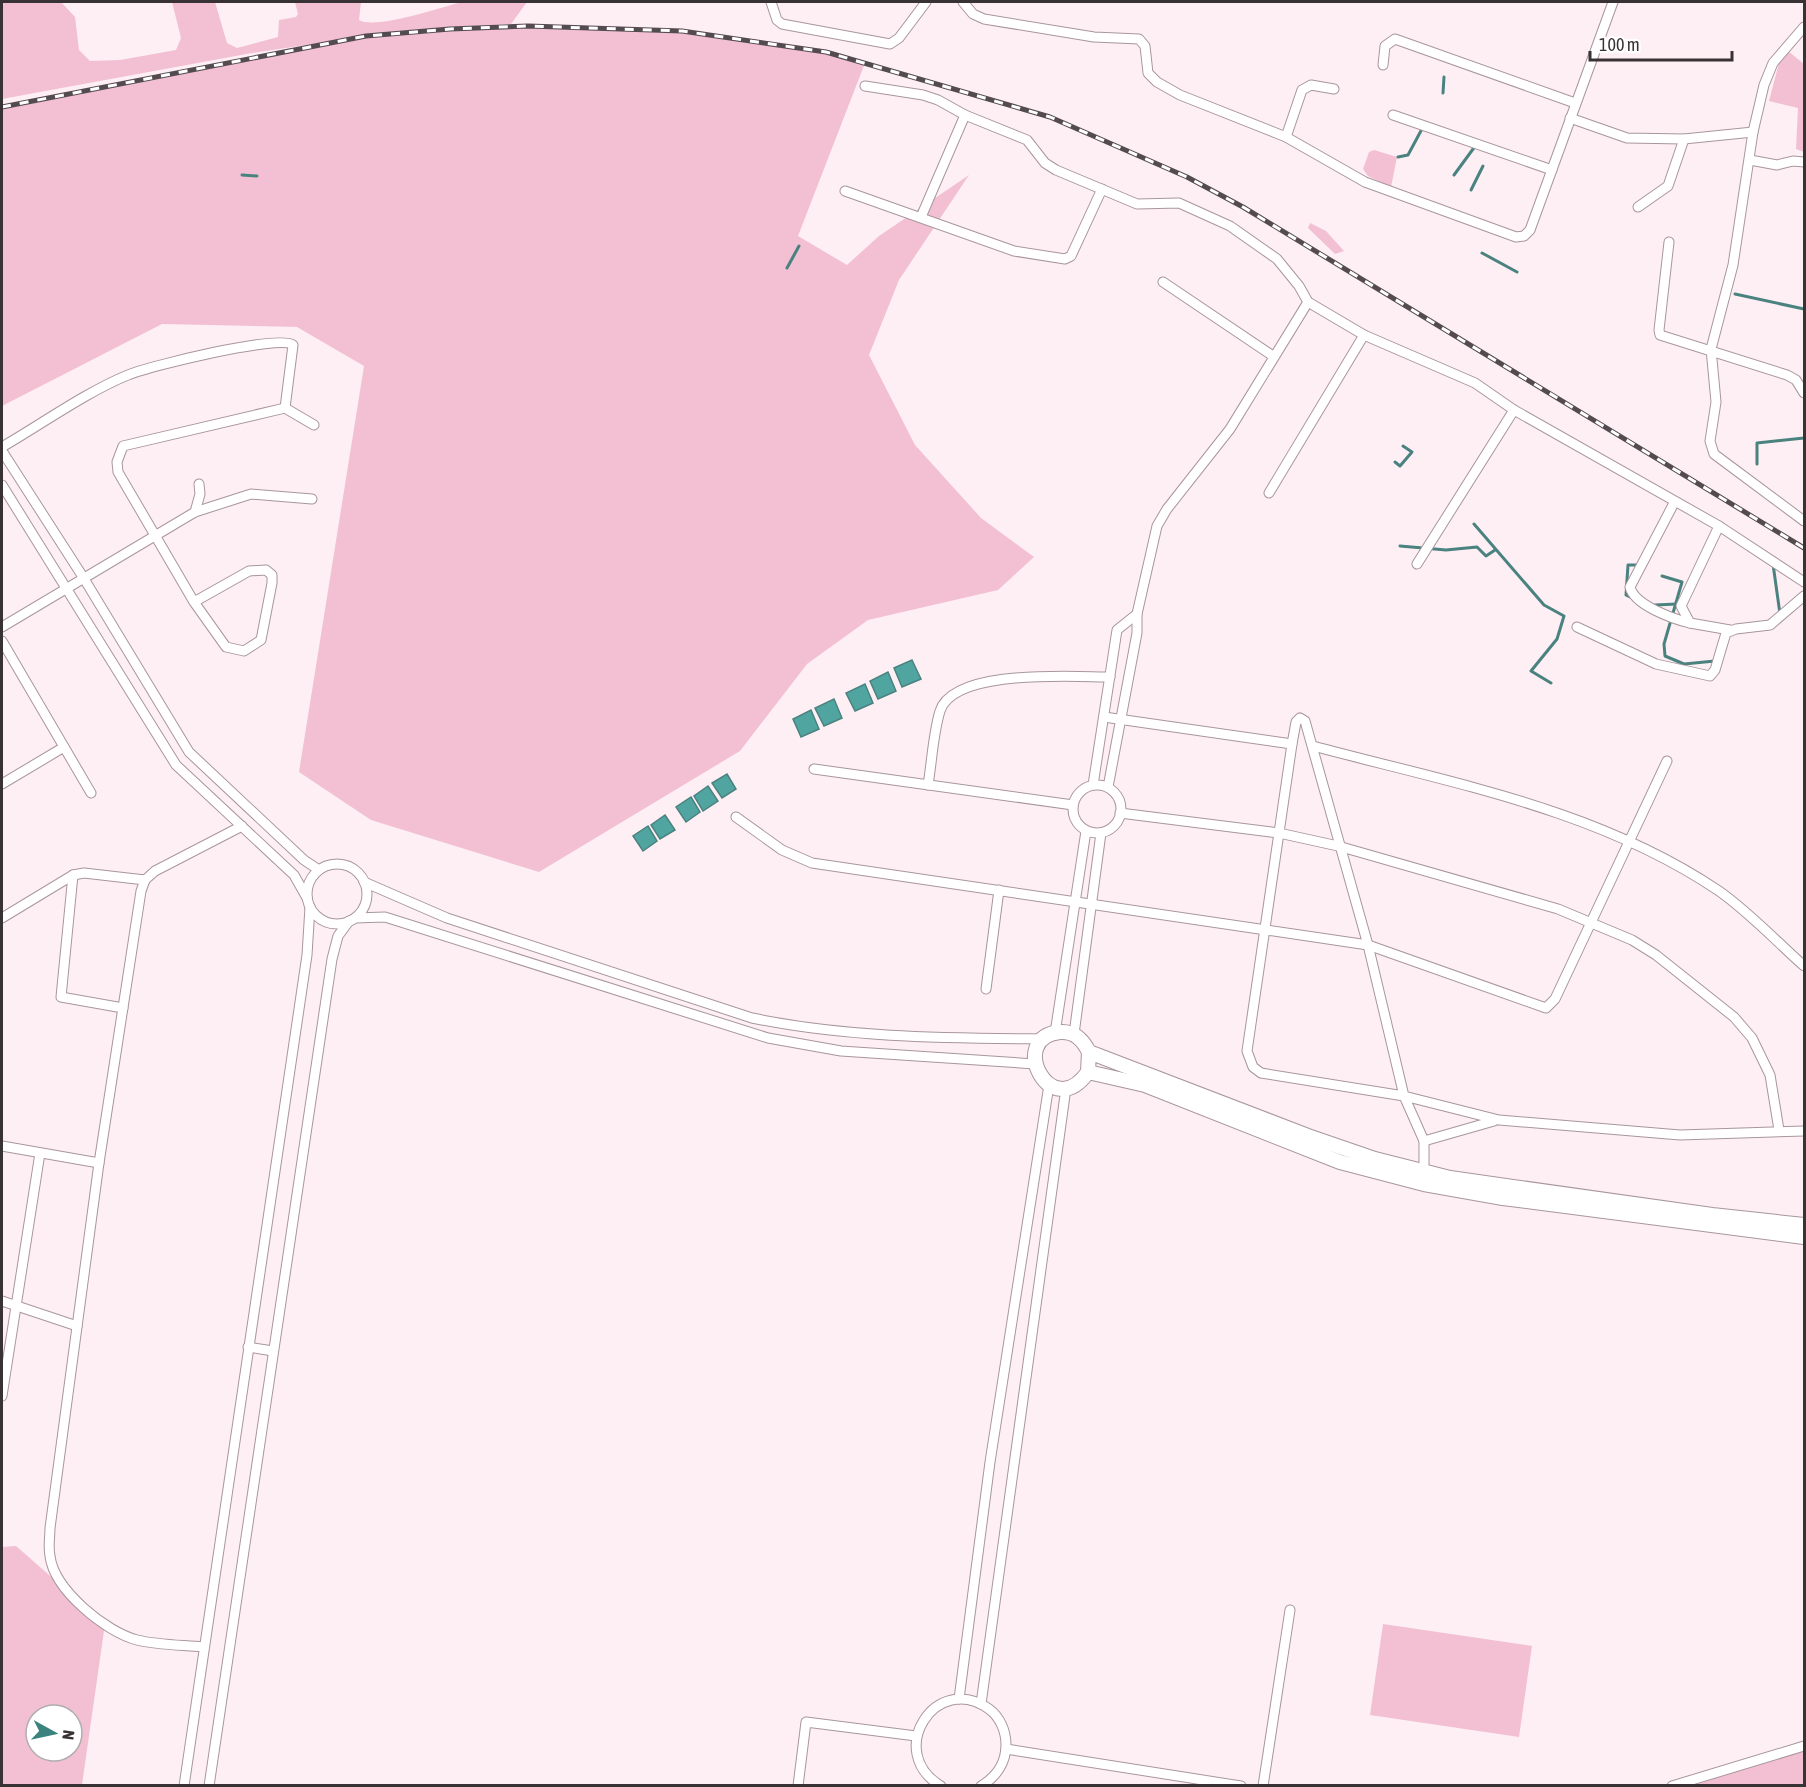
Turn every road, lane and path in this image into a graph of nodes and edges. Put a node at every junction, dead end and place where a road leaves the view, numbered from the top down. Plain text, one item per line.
1 (771, 2) edge
2 (926, 2) edge
3 (963, 2) edge
4 (1613, 2) edge
5 (1804, 27) edge
6 (1383, 65) dead end
7 (866, 86) dead end
8 (1334, 89) dead end
9 (1575, 103) junction
10 (965, 115) junction
11 (1393, 116) dead end
12 (1570, 118) junction
13 (1753, 132) junction
14 (1286, 137) junction
15 (1684, 139) junction
16 (1750, 160) junction
17 (1804, 162) edge
18 (1552, 170) junction
19 (1102, 189) junction
20 (845, 191) dead end
21 (1638, 207) dead end
22 (921, 217) junction
23 (1669, 242) dead end
24 (1163, 282) dead end
25 (1308, 302) junction
26 (1364, 335) junction
27 (1711, 349) junction
28 (1273, 356) junction
29 (1804, 393) edge
30 (285, 408) junction
31 (1514, 410) junction
32 (314, 425) dead end
33 (2, 449) edge
34 (199, 484) dead end
35 (2, 485) edge
36 (1269, 493) dead end
37 (312, 499) dead end
38 (1674, 502) junction
39 (195, 512) junction
40 (1804, 521) edge
41 (1719, 526) junction
42 (154, 537) junction
43 (1417, 564) dead end
44 (83, 578) junction
45 (1804, 582) edge
46 (67, 588) junction
47 (1804, 596) edge
48 (194, 602) junction
49 (1137, 614) junction
50 (1690, 623) junction
51 (2, 627) edge
52 (1577, 627) dead end
53 (1730, 630) junction
54 (2, 641) edge
55 (1110, 677) junction
56 (1104, 717) junction
57 (1119, 718) junction
58 (1292, 744) junction
59 (1313, 746) junction
60 (64, 747) junction
61 (189, 752) junction
62 (1667, 761) dead end
63 (177, 765) junction
64 (814, 769) dead end
65 (2, 784) edge
66 (928, 785) junction
67 (1093, 785) junction
68 (1108, 787) junction
69 (91, 793) dead end
70 (1073, 805) junction
71 (1120, 813) junction
72 (736, 817) dead end
73 (242, 826) junction
74 (1086, 831) junction
75 (1101, 833) junction
76 (1279, 833) junction
77 (1628, 842) junction
78 (1338, 846) junction
79 (320, 870) junction
80 (73, 875) junction
81 (145, 880) junction
82 (364, 882) junction
83 (999, 890) junction
84 (1075, 900) junction
85 (1092, 902) junction
86 (309, 903) junction
87 (2, 918) edge
88 (352, 920) junction
89 (1590, 920) junction
90 (1266, 930) junction
91 (1368, 945) junction
92 (1804, 966) edge
93 (986, 989) dead end
94 (123, 1008) junction
95 (1074, 1034) junction
96 (1050, 1036) junction
97 (1089, 1052) junction
98 (1035, 1064) junction
99 (1088, 1072) junction
100 (1049, 1085) junction
101 (1066, 1088) junction
102 (1404, 1096) junction
103 (1499, 1120) junction
104 (1779, 1130) junction
105 (1804, 1131) edge
106 (1424, 1141) junction
107 (2, 1146) edge
108 (40, 1153) junction
109 (99, 1164) junction
110 (1424, 1178) junction
111 (1804, 1225) edge
112 (1768, 1227) junction
113 (1804, 1237) edge
114 (2, 1301) edge
115 (16, 1307) junction
116 (77, 1326) junction
117 (248, 1347) junction
118 (273, 1351) junction
119 (2, 1396) edge
120 (1290, 1610) dead end
121 (203, 1647) junction
122 (959, 1699) junction
123 (981, 1704) junction
124 (916, 1736) junction
125 (1804, 1746) edge
126 (1006, 1749) junction
127 (184, 1785) edge
128 (209, 1785) edge
129 (798, 1785) edge
130 (941, 1785) edge
131 (981, 1785) edge
132 (1241, 1785) edge
133 (1263, 1785) edge
134 (1672, 1785) edge

1 - 2 street
3 - 14 street
4 - 9 street
5 - 13 street
6 - 9 street
7 - 10 street
8 - 14 street
9 - 12 street
10 - 19 street
10 - 22 street
11 - 18 street
12 - 15 street
12 - 18 street
13 - 15 street
13 - 16 street
14 - 18 street
15 - 21 street
16 - 17 street
16 - 27 street
19 - 22 street
19 - 25 street
20 - 22 street
23 - 27 street
24 - 28 street
25 - 26 street
25 - 28 street
26 - 31 street
26 - 36 street
27 - 29 street
27 - 40 street
28 - 49 street
30 - 32 street
30 - 33 street
30 - 42 street
31 - 38 street
31 - 43 street
33 - 44 street
34 - 39 street
35 - 46 street
37 - 39 street
38 - 41 street
38 - 50 street
39 - 42 street
41 - 45 street
41 - 50 street
42 - 44 street
42 - 48 street
44 - 46 street
44 - 61 street
46 - 51 street
46 - 63 street
47 - 53 street
48 - 48 street
49 - 55 street
49 - 57 street
50 - 53 street
52 - 53 street
54 - 60 street
55 - 56 street
55 - 66 street
56 - 57 street
56 - 67 street
57 - 58 street
57 - 68 street
58 - 59 street
58 - 76 street
59 - 77 street
59 - 78 street
60 - 65 street
60 - 69 street
61 - 63 street
61 - 79 street
62 - 77 street
63 - 73 street
64 - 66 street
66 - 70 street
67 - 68 street
67 - 70 street
68 - 71 street
70 - 74 street
71 - 75 street
71 - 76 street
72 - 83 street
73 - 81 street
73 - 86 street
74 - 75 street
74 - 84 street
75 - 85 street
76 - 78 street
76 - 90 street
77 - 89 street
77 - 92 street
78 - 89 street
78 - 91 street
79 - 82 street
79 - 86 street
80 - 81 street
80 - 87 street
80 - 94 street
81 - 94 street
82 - 88 street
82 - 96 street
83 - 84 street
83 - 93 street
84 - 85 street
84 - 96 street
85 - 90 street
85 - 95 street
86 - 88 street
86 - 117 street
88 - 98 street
88 - 118 street
89 - 91 street
89 - 104 street
90 - 91 street
90 - 102 street
91 - 102 street
94 - 109 street
95 - 96 highway
95 - 97 highway
96 - 98 highway
97 - 99 highway
97 - 110 highway
98 - 100 highway
99 - 101 highway
99 - 110 highway
100 - 101 highway
100 - 122 street
101 - 123 street
102 - 103 street
102 - 106 street
103 - 104 street
103 - 106 street
104 - 105 street
106 - 110 street
107 - 108 street
108 - 109 street
108 - 115 street
109 - 116 street
110 - 112 highway
111 - 112 highway
112 - 113 highway
114 - 115 street
115 - 116 street
115 - 119 street
116 - 121 street
117 - 118 street
117 - 121 street
118 - 128 street
120 - 133 street
121 - 127 street
122 - 123 street
122 - 124 street
123 - 126 street
124 - 129 street
124 - 130 street
125 - 134 street
126 - 131 street
126 - 132 street

